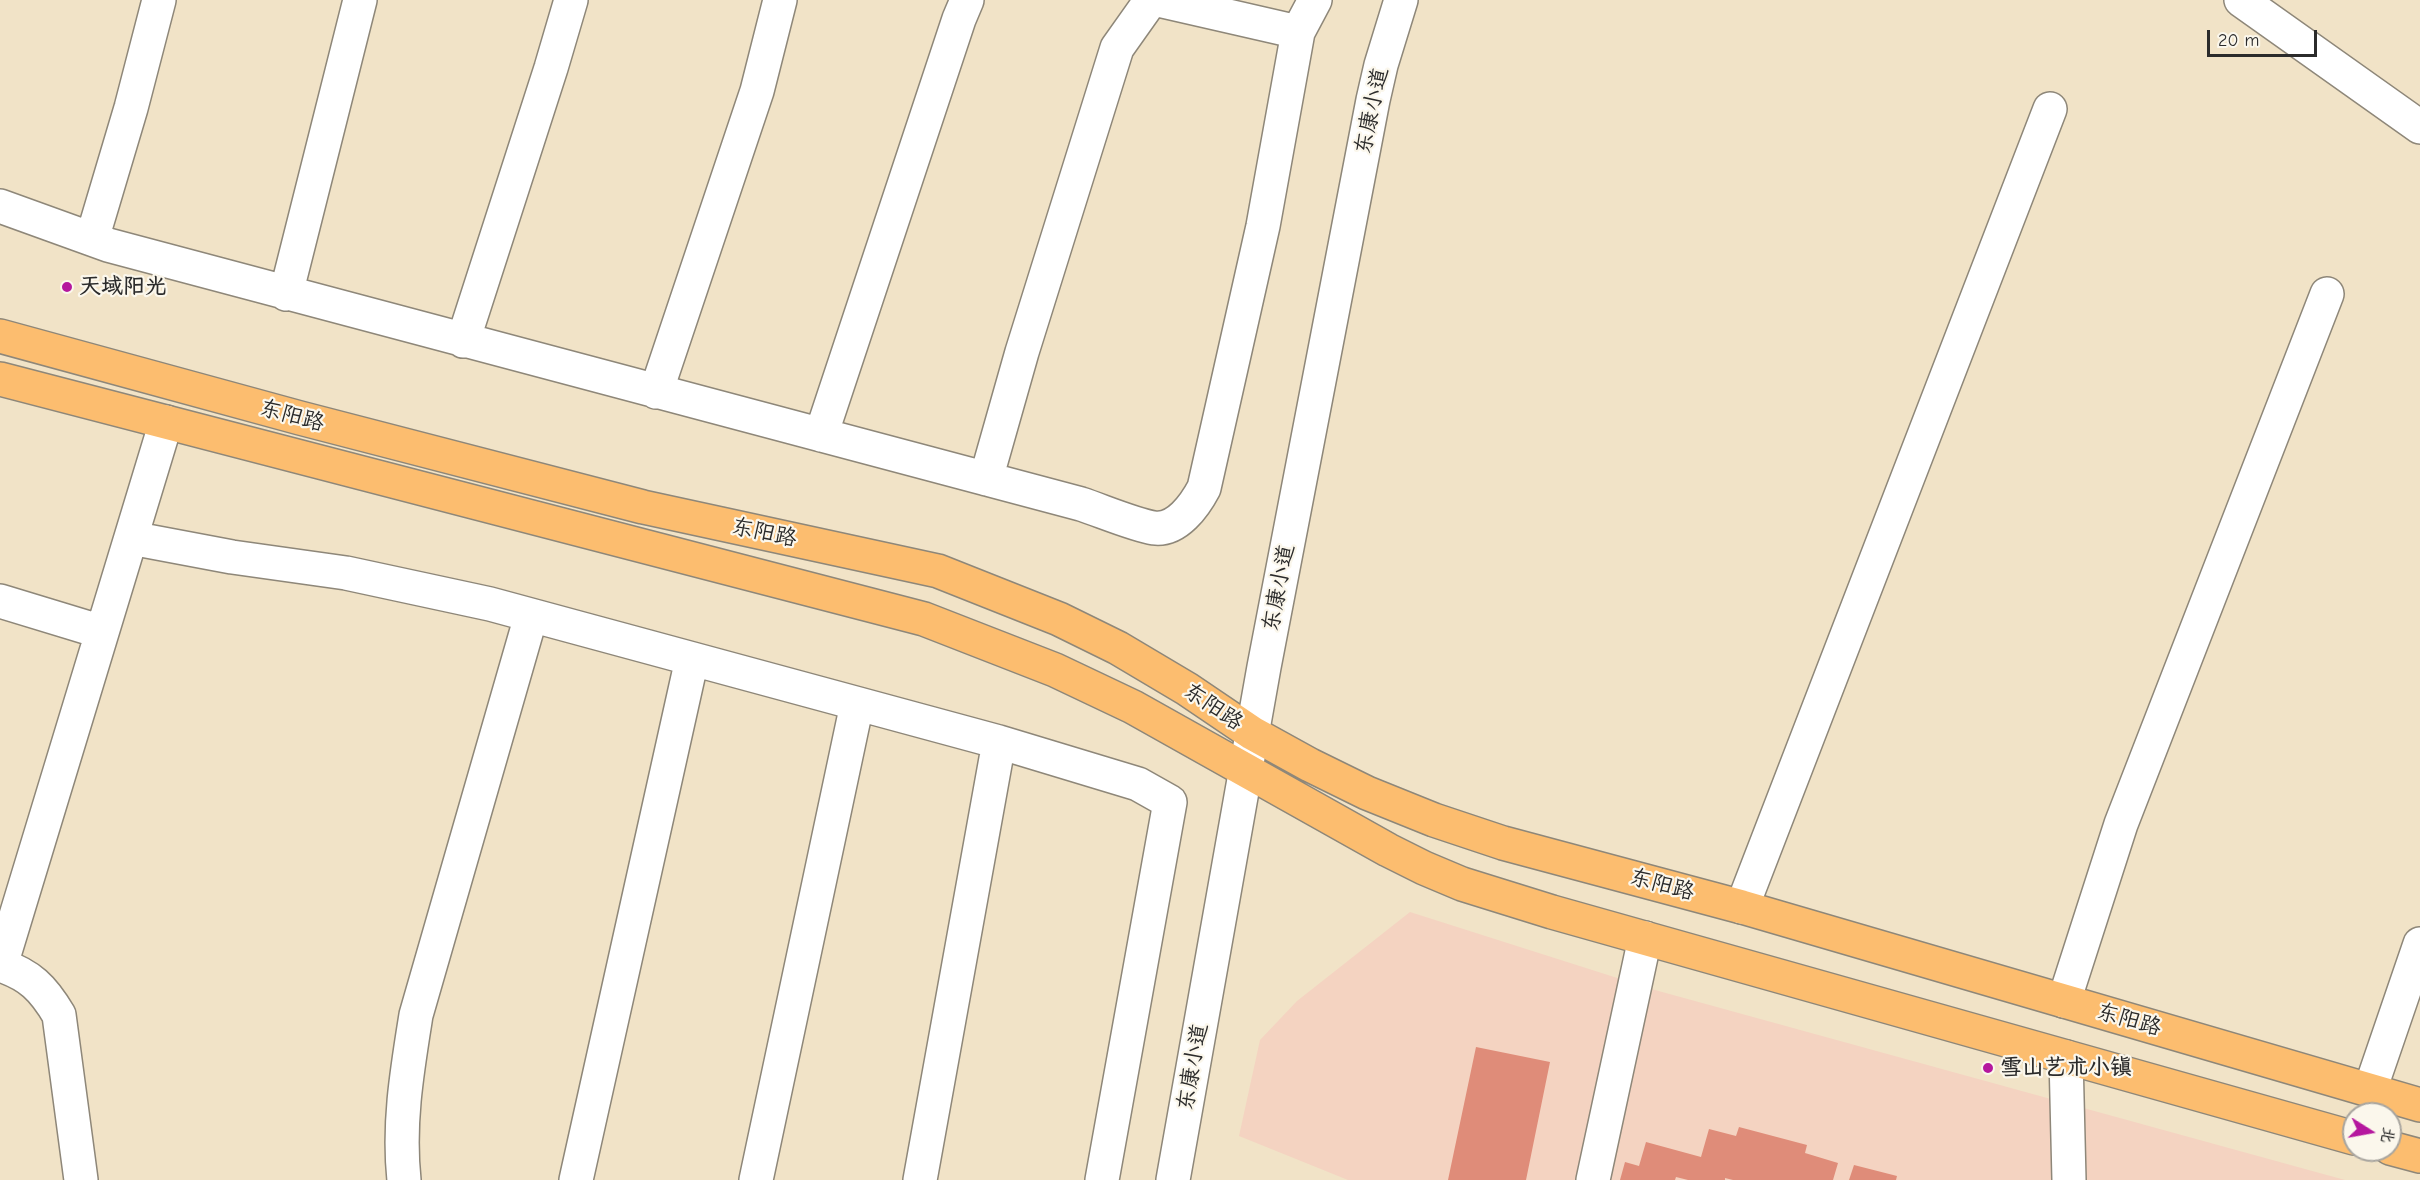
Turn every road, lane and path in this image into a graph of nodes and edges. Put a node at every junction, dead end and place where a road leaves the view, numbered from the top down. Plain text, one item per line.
1 (159, 0) edge
2 (360, 0) edge
3 (571, 0) edge
4 (780, 0) edge
5 (967, 0) edge
6 (1151, 0) edge
7 (1158, 0) edge
8 (1316, 0) edge
9 (1401, 0) edge
10 (2241, 0) edge
11 (1298, 32) junction
12 (2049, 109) dead end
13 (2420, 127) edge
14 (0, 206) edge
15 (92, 239) junction
16 (286, 294) junction
17 (2327, 294) dead end
18 (0, 336) edge
19 (463, 341) junction
20 (0, 378) edge
21 (656, 392) junction
22 (166, 422) junction
23 (821, 435) junction
24 (986, 479) junction
25 (131, 538) junction
26 (0, 601) edge
27 (531, 615) junction
28 (102, 632) junction
29 (692, 659) junction
30 (857, 704) junction
31 (1252, 733) junction
32 (999, 742) junction
33 (1245, 771) junction
34 (1742, 907) junction
35 (1645, 938) junction
36 (2420, 944) edge
37 (0, 965) edge
38 (2064, 1001) junction
39 (2066, 1057) junction
40 (2370, 1090) junction
41 (2420, 1105) edge
42 (2342, 1135) edge
43 (2402, 1151) edge
44 (2420, 1156) edge
45 (81, 1180) edge
46 (404, 1180) edge
47 (576, 1180) edge
48 (756, 1180) edge
49 (920, 1180) edge
50 (1102, 1180) edge
51 (1173, 1180) edge
52 (1593, 1180) edge
53 (2069, 1180) edge

1 - 15 street
2 - 16 street
3 - 19 street
4 - 21 street
5 - 23 street
6 - 24 street
7 - 11 street
8 - 11 street
9 - 31 street, 东康小道
10 - 13 street
11 - 24 street
12 - 34 street
14 - 15 street
15 - 16 street
16 - 19 street
17 - 38 street
18 - 31 main road, 东阳路
19 - 21 street
20 - 22 main road, 东阳路
21 - 23 street
22 - 25 street
22 - 33 main road, 东阳路
23 - 24 street
25 - 27 street
25 - 28 street
26 - 28 street
27 - 29 street
27 - 46 street
28 - 37 street
29 - 30 street
29 - 47 street
30 - 32 street
30 - 48 street
31 - 33 street, 东康小道
31 - 34 main road, 东阳路
32 - 49 street
32 - 50 street
33 - 35 main road, 东阳路
33 - 51 street, 东康小道
34 - 38 main road, 东阳路
35 - 39 main road, 东阳路
35 - 52 street
36 - 40 street
37 - 45 street
38 - 40 main road, 东阳路
39 - 42 main road, 东阳路
39 - 53 street
40 - 41 main road, 东阳路
43 - 44 main road

